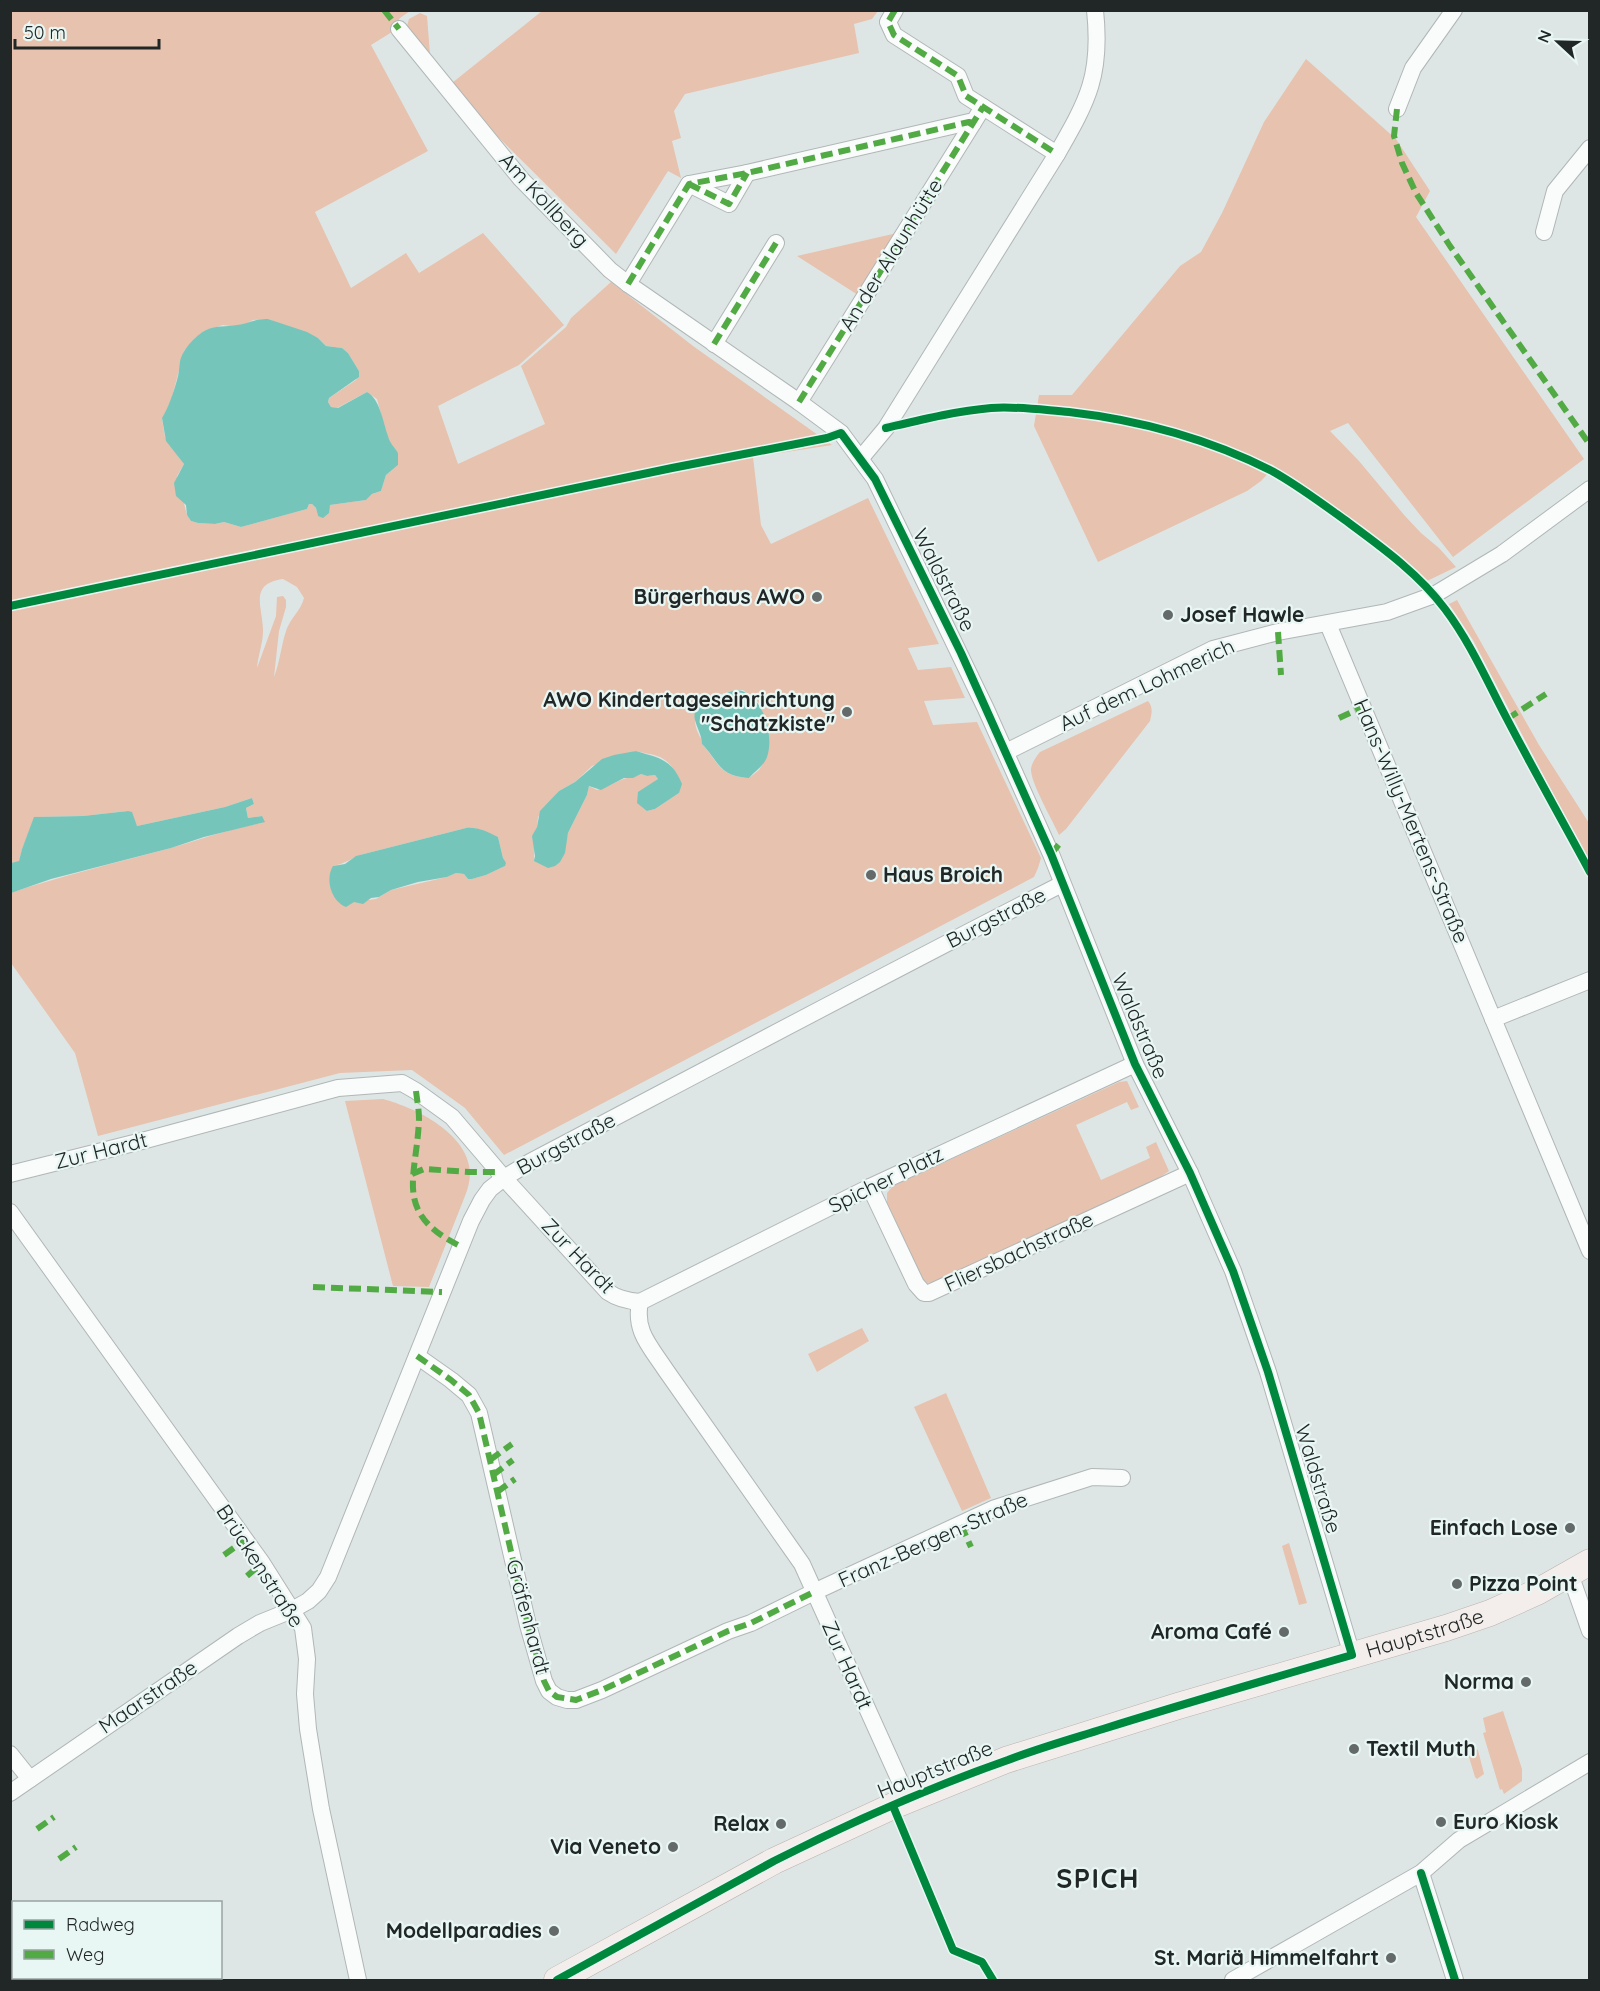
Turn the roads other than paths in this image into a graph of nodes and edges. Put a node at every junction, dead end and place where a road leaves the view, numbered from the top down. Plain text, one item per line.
1 (895, 10) edge
2 (1095, 10) edge
3 (1454, 10) edge
4 (399, 29) dead end
5 (983, 107) junction
6 (1397, 109) dead end
7 (974, 123) junction
8 (1590, 148) edge
9 (1056, 154) junction
10 (747, 173) junction
11 (689, 184) junction
12 (1544, 232) dead end
13 (776, 243) dead end
14 (628, 284) junction
15 (714, 344) junction
16 (799, 402) junction
17 (841, 433) joint
18 (861, 458) junction
19 (1590, 489) edge
20 (1328, 624) junction
21 (1006, 752) junction
22 (1062, 884) junction
23 (1590, 980) edge
24 (1493, 1019) junction
25 (1135, 1064) junction
26 (1190, 1173) junction
27 (10, 1174) edge
28 (504, 1178) junction
29 (870, 1187) junction
30 (10, 1212) edge
31 (1590, 1251) edge
32 (640, 1302) junction
33 (417, 1356) junction
34 (1122, 1478) dead end
35 (1580, 1568) edge
36 (814, 1592) junction
37 (292, 1610) junction
38 (1590, 1631) edge
39 (1352, 1655) junction
40 (10, 1754) edge
41 (1590, 1762) edge
42 (30, 1779) junction
43 (10, 1793) edge
44 (908, 1799) junction
45 (1421, 1873) junction
46 (358, 1980) edge
47 (556, 1980) edge
48 (1233, 1980) edge
49 (1455, 1980) edge

1 - 5 street
2 - 9 street
3 - 6 street
4 - 14 street, Am Kollberg
5 - 7 street, An der Alaunhütte
5 - 9 street
7 - 10 street
7 - 16 street, An der Alaunhütte
8 - 12 street
9 - 18 street
10 - 11 street
10 - 11 street
11 - 14 street
13 - 15 street
14 - 15 street, Am Kollberg
15 - 16 street, Am Kollberg
16 - 17 street, Am Kollberg
17 - 18 street, Waldstraße
18 - 21 street, Waldstraße
19 - 20 street, Auf dem Lohmerich
20 - 21 street, Auf dem Lohmerich
20 - 24 street, Hans-Willy-Mertens-Straße
21 - 22 street, Waldstraße
22 - 25 street, Waldstraße
22 - 28 street, Burgstraße
23 - 24 street
24 - 31 street, Hans-Willy-Mertens-Straße
25 - 26 street, Waldstraße
25 - 29 street, Spicher Platz
26 - 29 street, Fliersbachstraße
26 - 39 street, Waldstraße
27 - 28 street, Zur Hardt
28 - 32 street, Zur Hardt
28 - 33 street, Burgstraße
29 - 32 street, Spicher Platz
30 - 37 street, Brückenstraße
32 - 36 street, Zur Hardt
33 - 36 street, Gräfenhardt
33 - 37 street, Burgstraße
34 - 36 street, Franz-Bergen-Straße
35 - 38 street
35 - 39 main road, Hauptstraße
36 - 44 street, Zur Hardt
37 - 42 street, Maarstraße
37 - 46 street, Brückenstraße
39 - 44 main road, Hauptstraße
40 - 42 street
41 - 45 street
42 - 43 street, Maarstraße
44 - 47 main road, Hauptstraße
45 - 48 street
45 - 49 street

